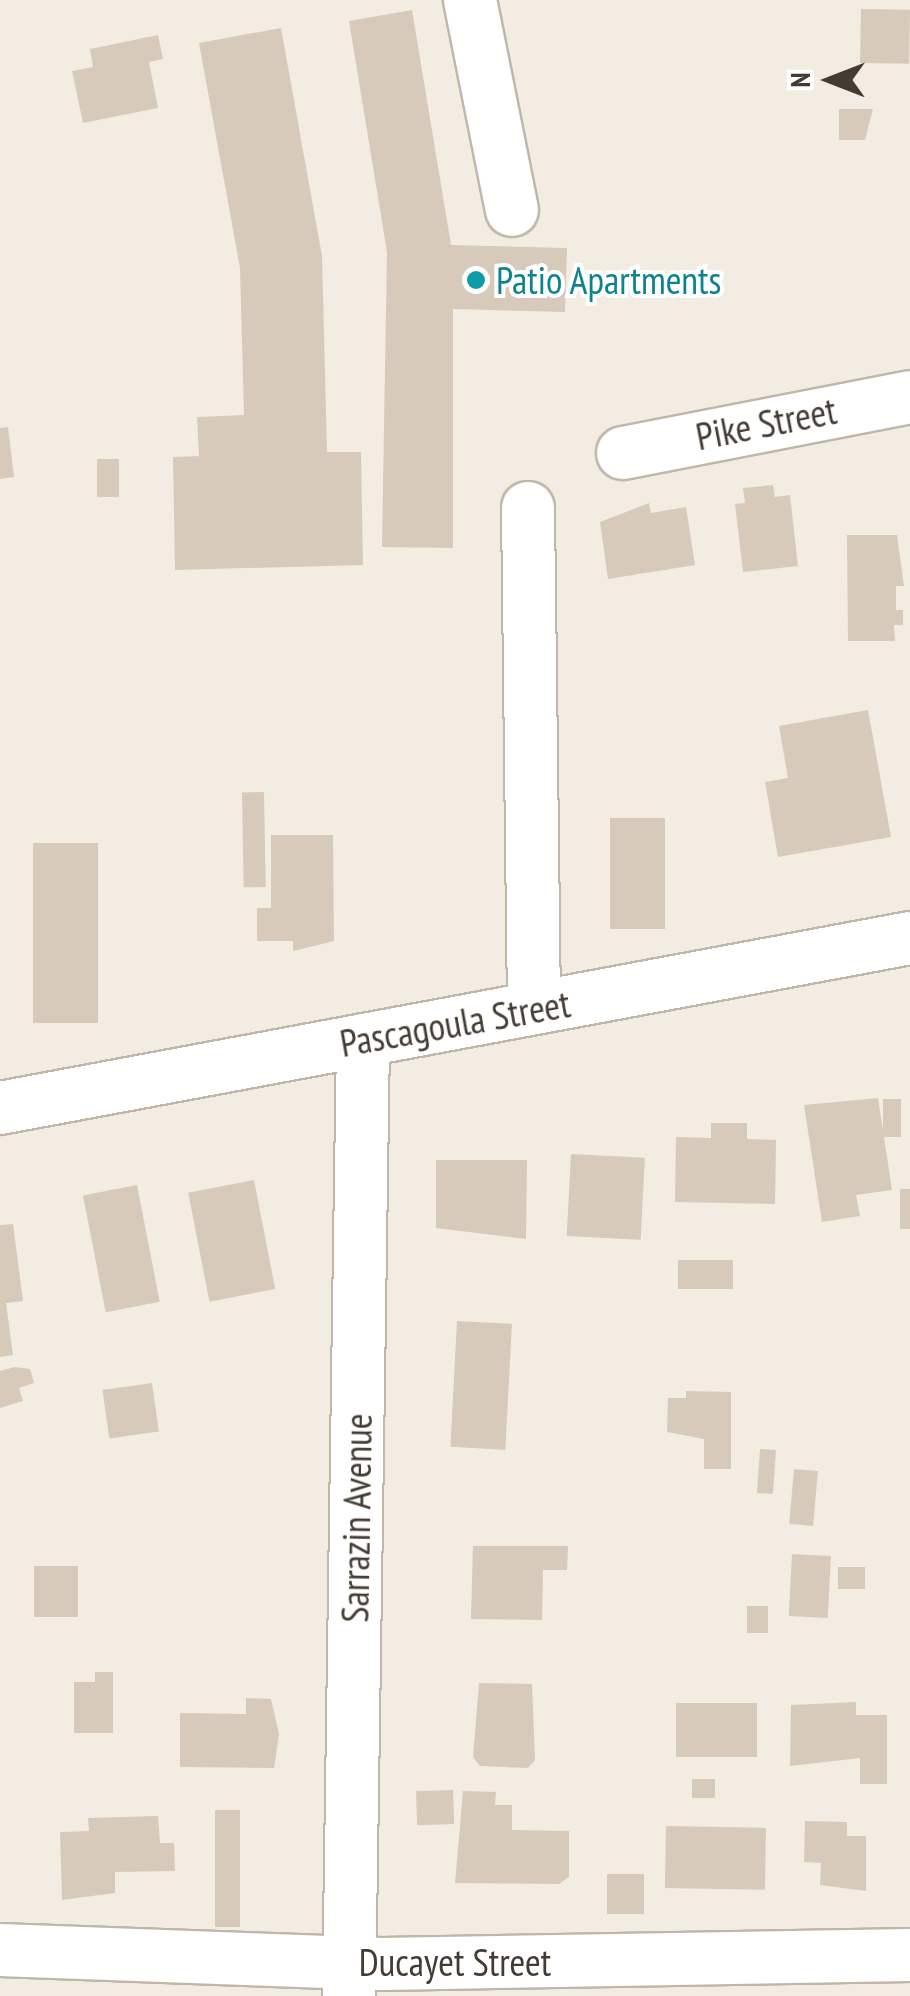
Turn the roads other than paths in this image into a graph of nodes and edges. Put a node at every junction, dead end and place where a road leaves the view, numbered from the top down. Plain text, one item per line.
1 (470, 0) edge
2 (512, 210) dead end
3 (910, 397) edge
4 (623, 453) dead end
5 (528, 508) dead end
6 (910, 938) edge
7 (534, 1008) junction
8 (363, 1040) junction
9 (0, 1108) edge
10 (0, 1950) edge
11 (910, 1955) edge
12 (350, 1979) edge

1 - 2 street
3 - 4 street, Pike Street
5 - 7 street
6 - 7 street, Pascagoula Street
7 - 8 street, Pascagoula Street
8 - 9 street, Pascagoula Street
8 - 12 street, Sarrazin Avenue
10 - 12 street, Ducayet Street
11 - 12 street, Ducayet Street

